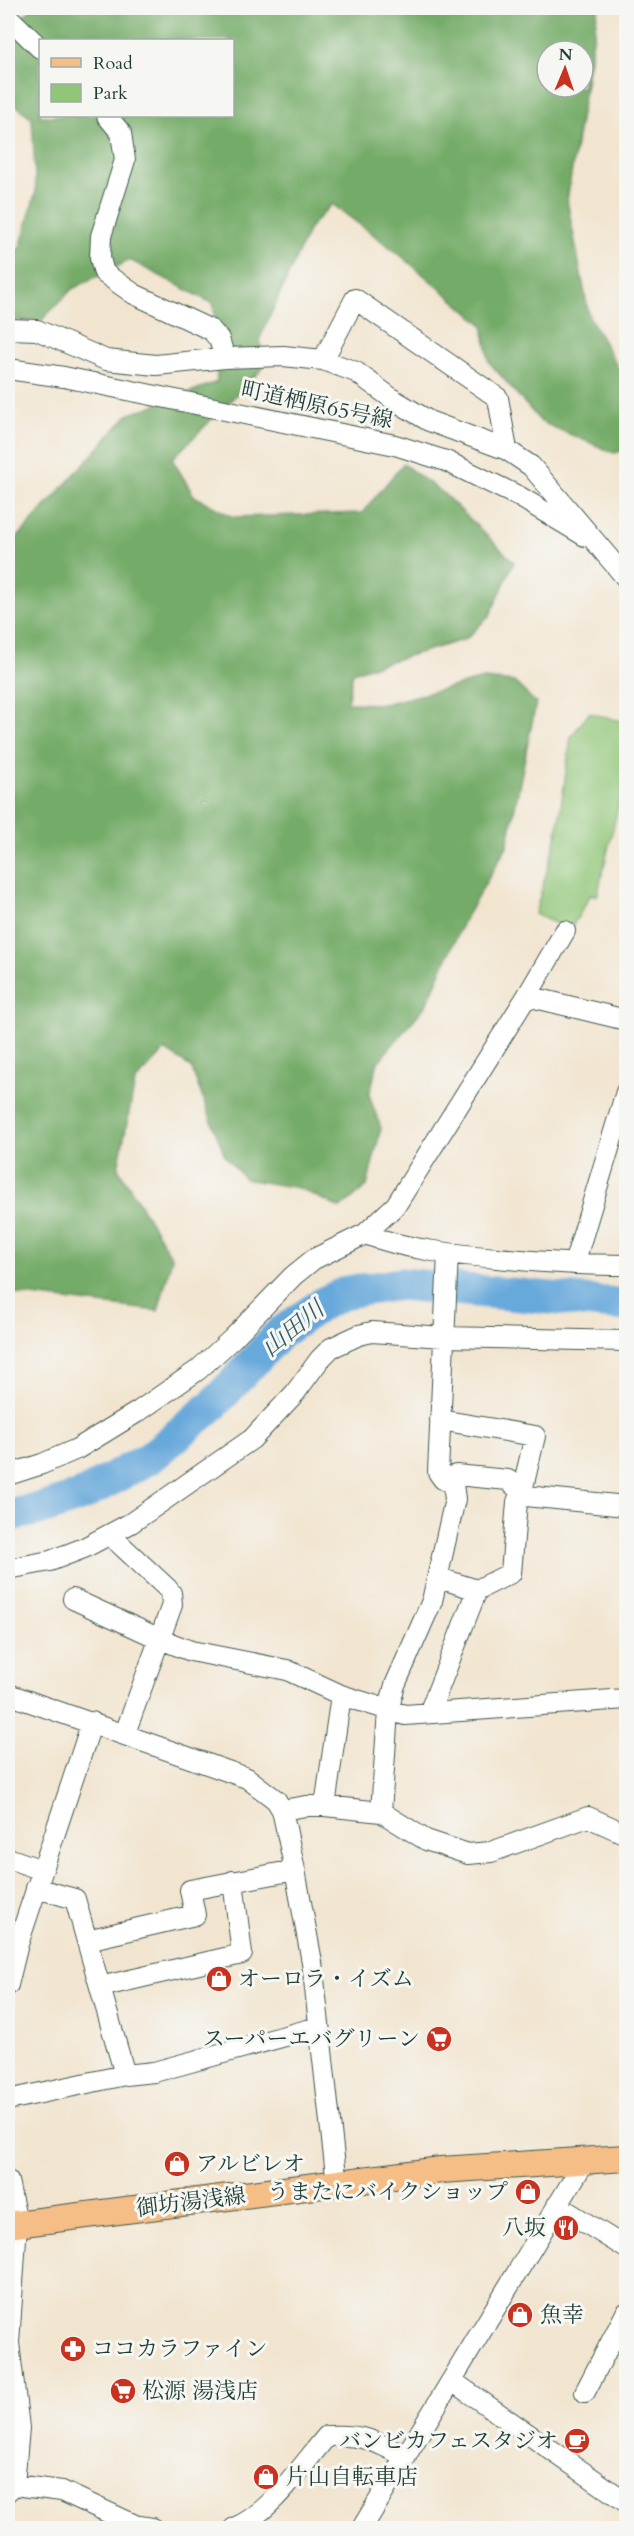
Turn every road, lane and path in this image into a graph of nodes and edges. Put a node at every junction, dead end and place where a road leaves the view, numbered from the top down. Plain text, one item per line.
1 (8, 16) edge
2 (39, 47) edge
3 (108, 117) edge
4 (8, 329) edge
5 (225, 358) junction
6 (323, 360) junction
7 (8, 369) edge
8 (507, 450) junction
9 (597, 543) junction
10 (627, 578) edge
11 (565, 931) dead end
12 (527, 996) junction
13 (627, 1020) edge
14 (627, 1092) edge
15 (365, 1234) junction
16 (448, 1258) junction
17 (574, 1264) junction
18 (627, 1265) edge
19 (444, 1333) junction
20 (627, 1341) edge
21 (440, 1420) junction
22 (8, 1474) edge
23 (443, 1479) junction
24 (520, 1492) junction
25 (627, 1506) edge
26 (110, 1534) junction
27 (8, 1569) edge
28 (439, 1578) junction
29 (477, 1590) junction
30 (73, 1599) dead end
31 (160, 1640) junction
32 (8, 1694) edge
33 (341, 1695) junction
34 (627, 1699) edge
35 (388, 1712) junction
36 (429, 1713) junction
37 (92, 1722) junction
38 (125, 1733) junction
39 (325, 1806) junction
40 (282, 1810) junction
41 (381, 1812) junction
42 (627, 1833) edge
43 (8, 1858) edge
44 (295, 1870) junction
45 (39, 1879) junction
46 (233, 1881) junction
47 (87, 1940) junction
48 (11, 1958) edge
49 (8, 1985) edge
50 (100, 1987) junction
51 (318, 2027) junction
52 (125, 2075) junction
53 (8, 2100) edge
54 (627, 2158) edge
55 (585, 2162) junction
56 (8, 2181) edge
57 (337, 2184) junction
58 (558, 2205) junction
59 (12, 2224) edge
60 (627, 2248) edge
61 (627, 2313) edge
62 (452, 2381) junction
63 (585, 2392) dead end
64 (406, 2457) junction
65 (11, 2488) edge
66 (627, 2502) edge
67 (153, 2529) edge
68 (234, 2529) edge
69 (362, 2529) edge

1 - 2 street
3 - 5 street
4 - 5 street
5 - 6 street
6 - 8 street
6 - 8 street
7 - 9 street, 町道栖原65号線
8 - 9 street
9 - 10 street
11 - 12 street
12 - 13 street
12 - 15 street
14 - 17 street
15 - 16 street
15 - 22 street
16 - 17 street
16 - 19 street
17 - 18 street
19 - 20 street
19 - 21 street
19 - 26 street
21 - 23 street
21 - 24 street
23 - 24 street
23 - 28 street
24 - 25 street
24 - 29 street
26 - 27 street
26 - 31 street
28 - 29 street
28 - 35 street
29 - 36 street
30 - 31 street
31 - 33 street
31 - 38 street
32 - 37 street
33 - 35 street
33 - 39 street
34 - 36 street
35 - 36 street
35 - 41 street
37 - 38 street
37 - 45 street
38 - 40 street
39 - 40 street
39 - 41 street
40 - 44 street
41 - 42 street
43 - 45 street
44 - 46 street
44 - 51 street
45 - 47 street
45 - 48 street
46 - 47 street
46 - 50 street
47 - 50 street
48 - 49 street
50 - 52 street
51 - 52 street
51 - 57 street
52 - 53 street
54 - 55 main road, 御坊湯浅線
55 - 57 main road, 御坊湯浅線
55 - 58 street
56 - 59 street
57 - 59 main road, 御坊湯浅線
58 - 60 street
58 - 62 street
59 - 65 street
61 - 63 street
62 - 64 street
62 - 66 street
64 - 68 street
64 - 69 street
65 - 67 street

